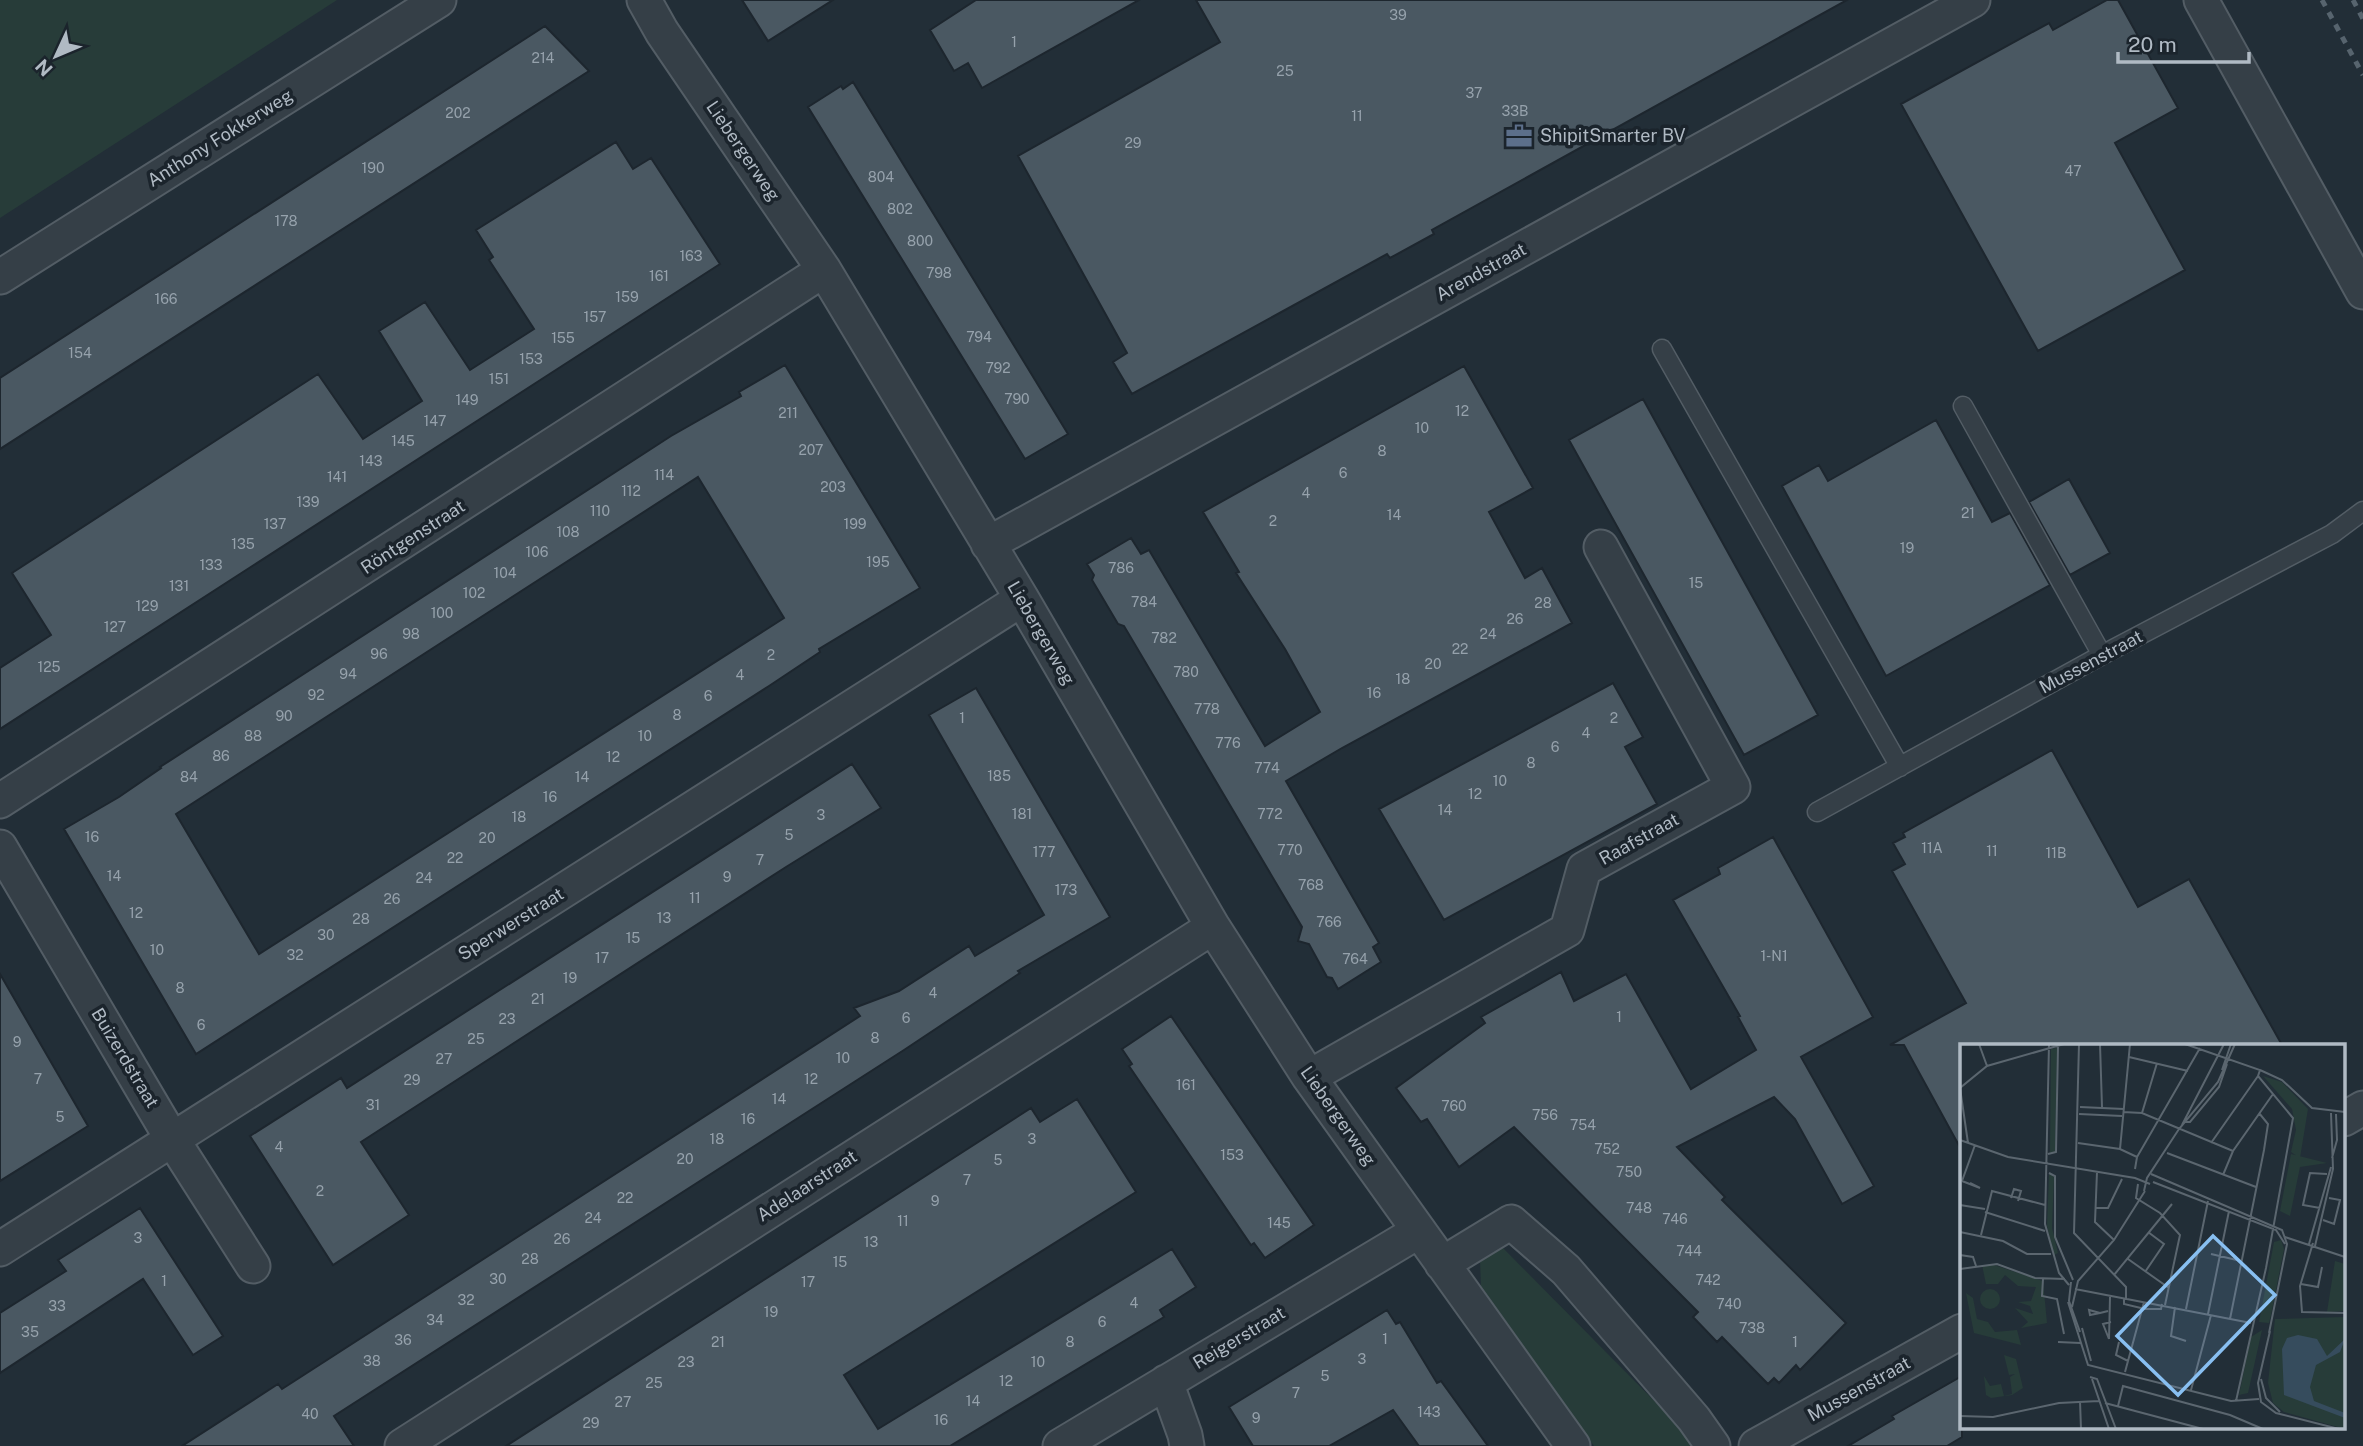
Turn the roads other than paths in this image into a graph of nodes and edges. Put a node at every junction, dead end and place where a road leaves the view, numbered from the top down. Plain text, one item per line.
1 (439, 0) edge
2 (644, 0) edge
3 (1973, 0) edge
4 (2201, 0) edge
5 (824, 270) junction
6 (0, 277) edge
7 (2363, 292) edge
8 (1662, 349) dead end
9 (1963, 405) dead end
10 (2363, 511) edge
11 (988, 544) junction
12 (1601, 547) dead end
13 (1021, 599) junction
14 (2102, 655) junction
15 (1900, 766) junction
16 (0, 801) edge
17 (1817, 812) dead end
18 (0, 847) edge
19 (1213, 926) junction
20 (1309, 1077) junction
21 (2363, 1108) edge
22 (2346, 1118) edge
23 (172, 1139) junction
24 (1419, 1231) junction
25 (0, 1249) edge
26 (1442, 1264) junction
27 (253, 1266) dead end
28 (1960, 1332) edge
29 (1166, 1382) junction
30 (402, 1446) edge
31 (1060, 1446) edge
32 (1187, 1446) edge
33 (1573, 1446) edge
34 (1713, 1446) edge
35 (1756, 1446) edge

1 - 6 street, Anthony Fokkerweg
2 - 5 street, Liebergerweg
3 - 11 street, Arendstraat
4 - 7 street
5 - 11 street, Liebergerweg
5 - 16 street, Röntgenstraat
8 - 15 lane
9 - 14 lane
10 - 14 lane, Mussenstraat
11 - 13 street, Liebergerweg
12 - 20 street, Raafstraat
13 - 19 street, Liebergerweg
13 - 23 street, Sperwerstraat
14 - 15 lane, Mussenstraat
15 - 17 lane, Mussenstraat
18 - 23 street, Buizerdstraat
19 - 20 street, Liebergerweg
19 - 30 street, Adelaarstraat
20 - 24 street, Liebergerweg
21 - 22 street
23 - 25 street, Sperwerstraat
23 - 27 street, Buizerdstraat
24 - 26 street, Liebergerweg
24 - 29 street, Reigerstraat
26 - 33 street, Liebergerweg
26 - 34 street
28 - 35 street, Mussenstraat
29 - 31 street, Reigerstraat
29 - 32 street

